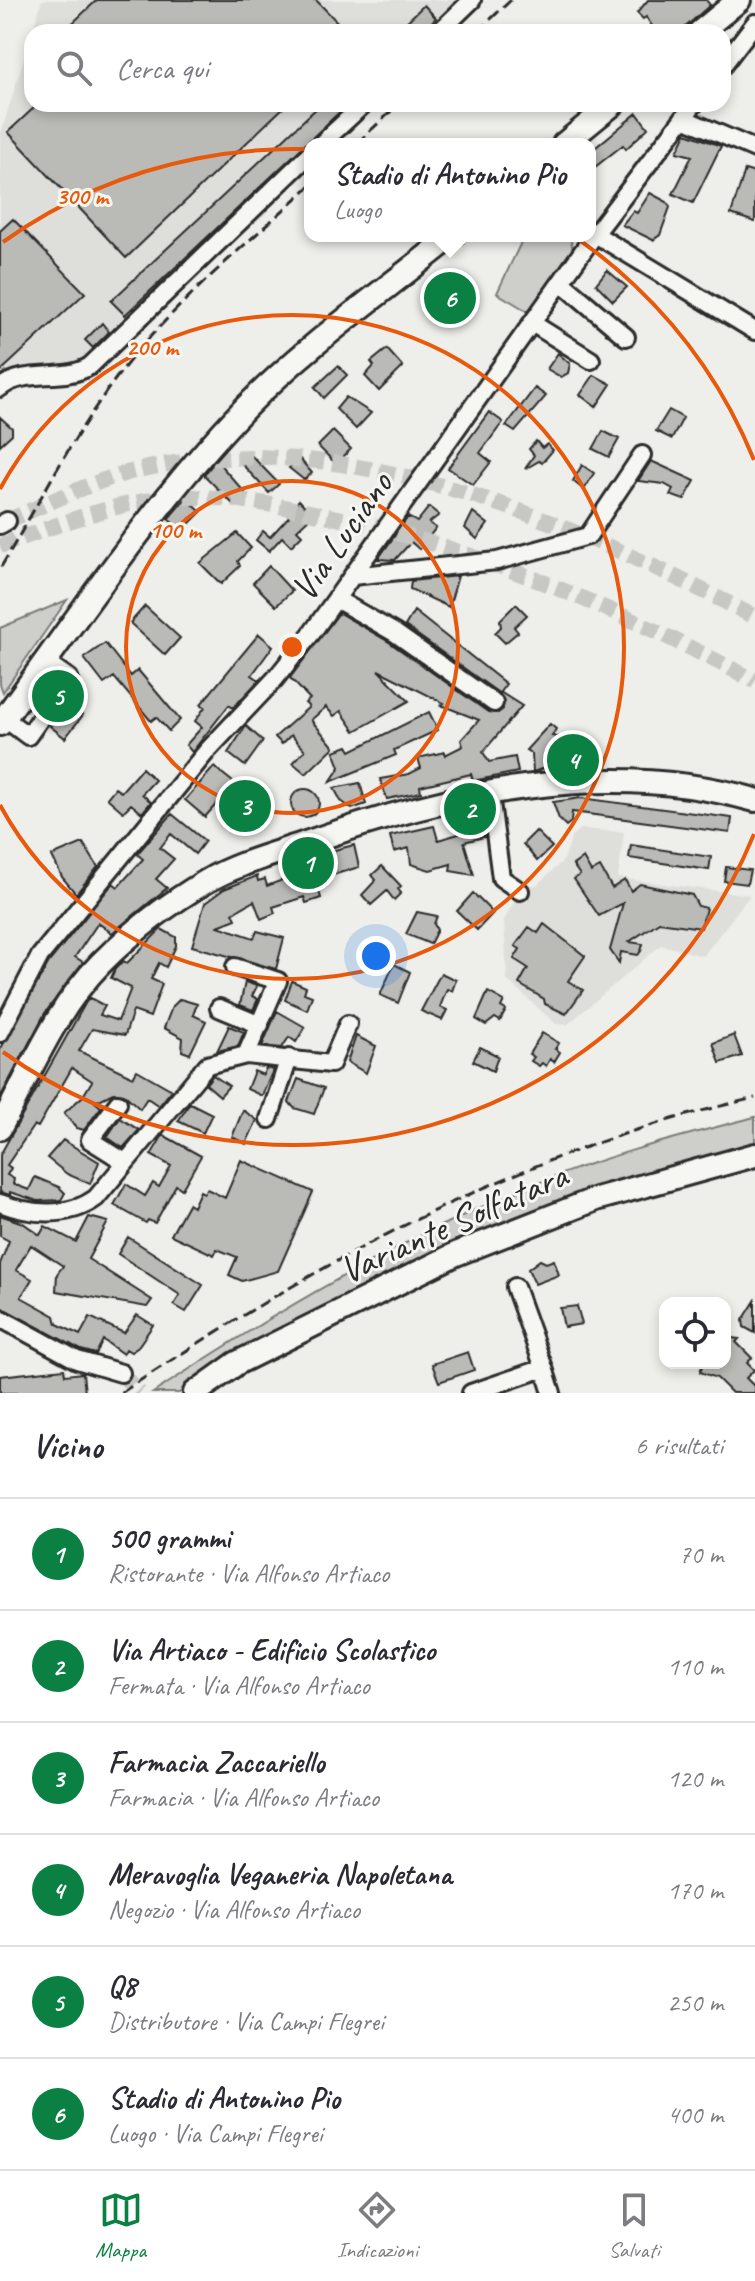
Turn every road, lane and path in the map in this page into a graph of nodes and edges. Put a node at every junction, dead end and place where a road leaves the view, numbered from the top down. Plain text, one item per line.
1 (472, 0) edge
2 (739, 0) edge
3 (755, 23) edge
4 (447, 24) edge
5 (710, 24) edge
6 (731, 54) edge
7 (355, 112) edge
8 (603, 112) edge
9 (688, 112) edge
10 (683, 118) junction
11 (327, 138) edge
12 (571, 138) edge
13 (755, 149) edge
14 (304, 160) edge
15 (596, 233) edge
16 (596, 235) edge
17 (445, 242) edge
18 (589, 242) edge
19 (561, 282) junction
20 (532, 323) junction
21 (755, 331) edge
22 (626, 337) dead end
23 (591, 360) dead end
24 (0, 388) edge
25 (642, 455) dead end
26 (352, 576) junction
27 (336, 599) junction
28 (494, 703) dead end
29 (2, 721) edge
30 (490, 795) junction
31 (755, 800) edge
32 (520, 891) dead end
33 (235, 967) dead end
34 (219, 1008) dead end
35 (348, 1024) dead end
36 (260, 1025) junction
37 (0, 1033) edge
38 (246, 1055) junction
39 (289, 1058) junction
40 (118, 1103) dead end
41 (269, 1119) dead end
42 (0, 1128) edge
43 (755, 1155) edge
44 (125, 1162) junction
45 (755, 1166) edge
46 (703, 1168) junction
47 (0, 1203) edge
48 (515, 1287) dead end
49 (0, 1318) edge
50 (544, 1368) junction
51 (121, 1373) tunnel mouth
52 (202, 1387) edge
53 (471, 1393) edge
54 (552, 1393) edge

1 - 4 street
2 - 5 main road
3 - 6 street
7 - 11 street
8 - 12 main road
9 - 10 street, Via Luciano
10 - 13 street
10 - 15 street, Via Luciano
14 - 24 street
16 - 21 street
17 - 29 main road
18 - 19 street, Via Luciano
19 - 20 street, Via Luciano
19 - 22 street
20 - 23 street
20 - 26 street, Via Luciano
25 - 26 street
26 - 27 street, Via Luciano
27 - 28 street
27 - 37 street, Via Luciano
30 - 31 main road
30 - 32 street
30 - 42 main road
33 - 36 street
34 - 36 street
35 - 39 street
36 - 38 street
38 - 39 street
38 - 44 street
39 - 41 street
40 - 44 street
43 - 46 main road, Variante Solfatara
44 - 47 street
45 - 46 street
46 - 52 main road, Variante Solfatara
48 - 50 street
49 - 51 street
50 - 53 street
50 - 54 street

